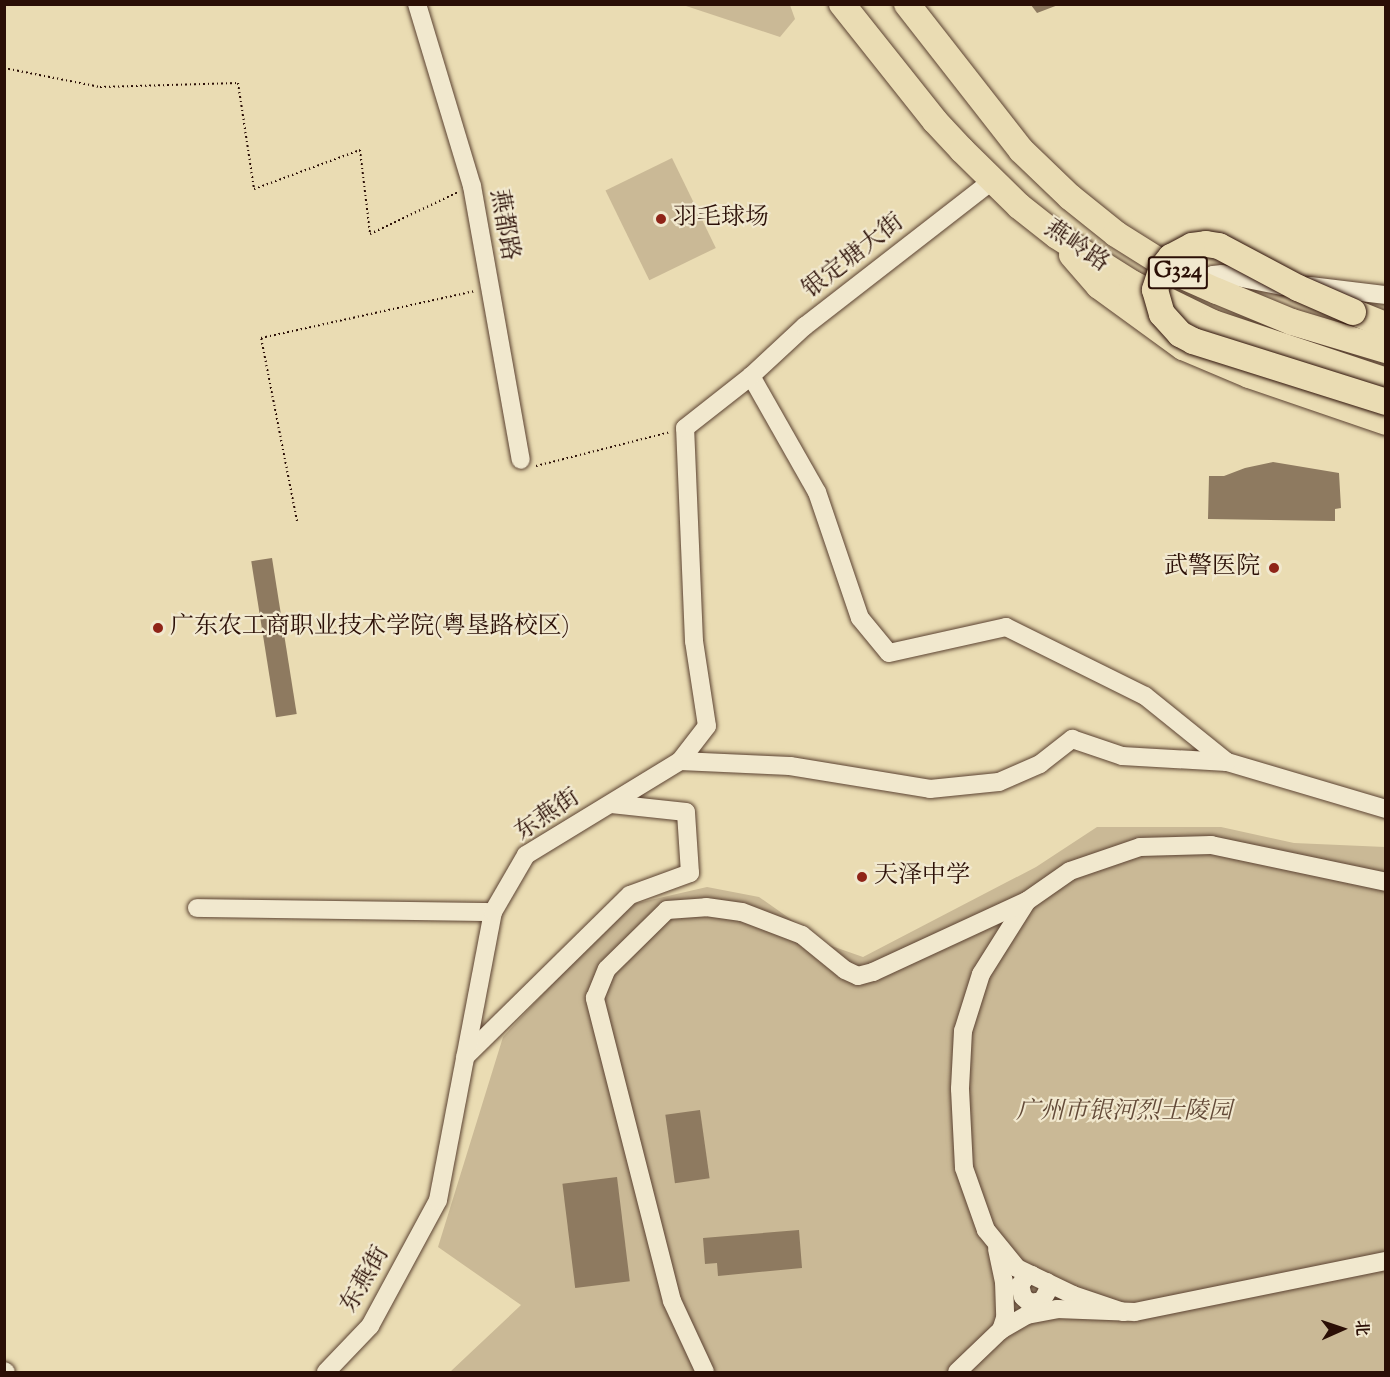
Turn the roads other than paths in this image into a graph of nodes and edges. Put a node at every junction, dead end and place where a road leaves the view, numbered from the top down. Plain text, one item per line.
1 (417, 4) edge
2 (842, 4) edge
3 (907, 4) edge
4 (992, 181) junction
5 (1057, 236) junction
6 (1201, 284) junction
7 (1386, 295) edge
8 (1386, 325) edge
9 (1386, 350) edge
10 (751, 376) junction
11 (1386, 381) edge
12 (1386, 402) edge
13 (1386, 422) edge
14 (527, 464) road end
15 (680, 761) junction
16 (1227, 762) junction
17 (611, 804) junction
18 (1386, 809) edge
19 (1386, 882) edge
20 (1028, 901) junction
21 (197, 908) dead end
22 (493, 912) junction
23 (465, 1057) junction
24 (993, 1240) junction
25 (1386, 1262) edge
26 (1039, 1279) junction
27 (1037, 1307) junction
28 (1123, 1312) junction
29 (1001, 1330) junction
30 (326, 1372) edge
31 (705, 1372) edge
32 (957, 1372) edge

1 - 14 street, 燕都路
2 - 4 highway, 燕岭路 / G324
3 - 6 highway, 燕岭路 / G324
4 - 5 highway, 燕岭路 / G324
4 - 10 street, 银定塘大街
5 - 11 highway, 燕岭路 / G324
5 - 13 highway
6 - 7 street
6 - 9 highway, 燕岭路 / G324
8 - 12 highway, bridge
10 - 15 street, 东燕街
10 - 16 street
15 - 16 street
15 - 17 street, 东燕街
16 - 18 street
17 - 22 street, 东燕街
17 - 23 street
19 - 20 street
20 - 24 street
20 - 31 street
21 - 22 street
22 - 23 street, 东燕街
23 - 30 street, 东燕街
24 - 26 street
24 - 29 street
25 - 28 street
26 - 27 street
26 - 27 street
26 - 28 street
27 - 28 street
27 - 29 street
29 - 32 street

